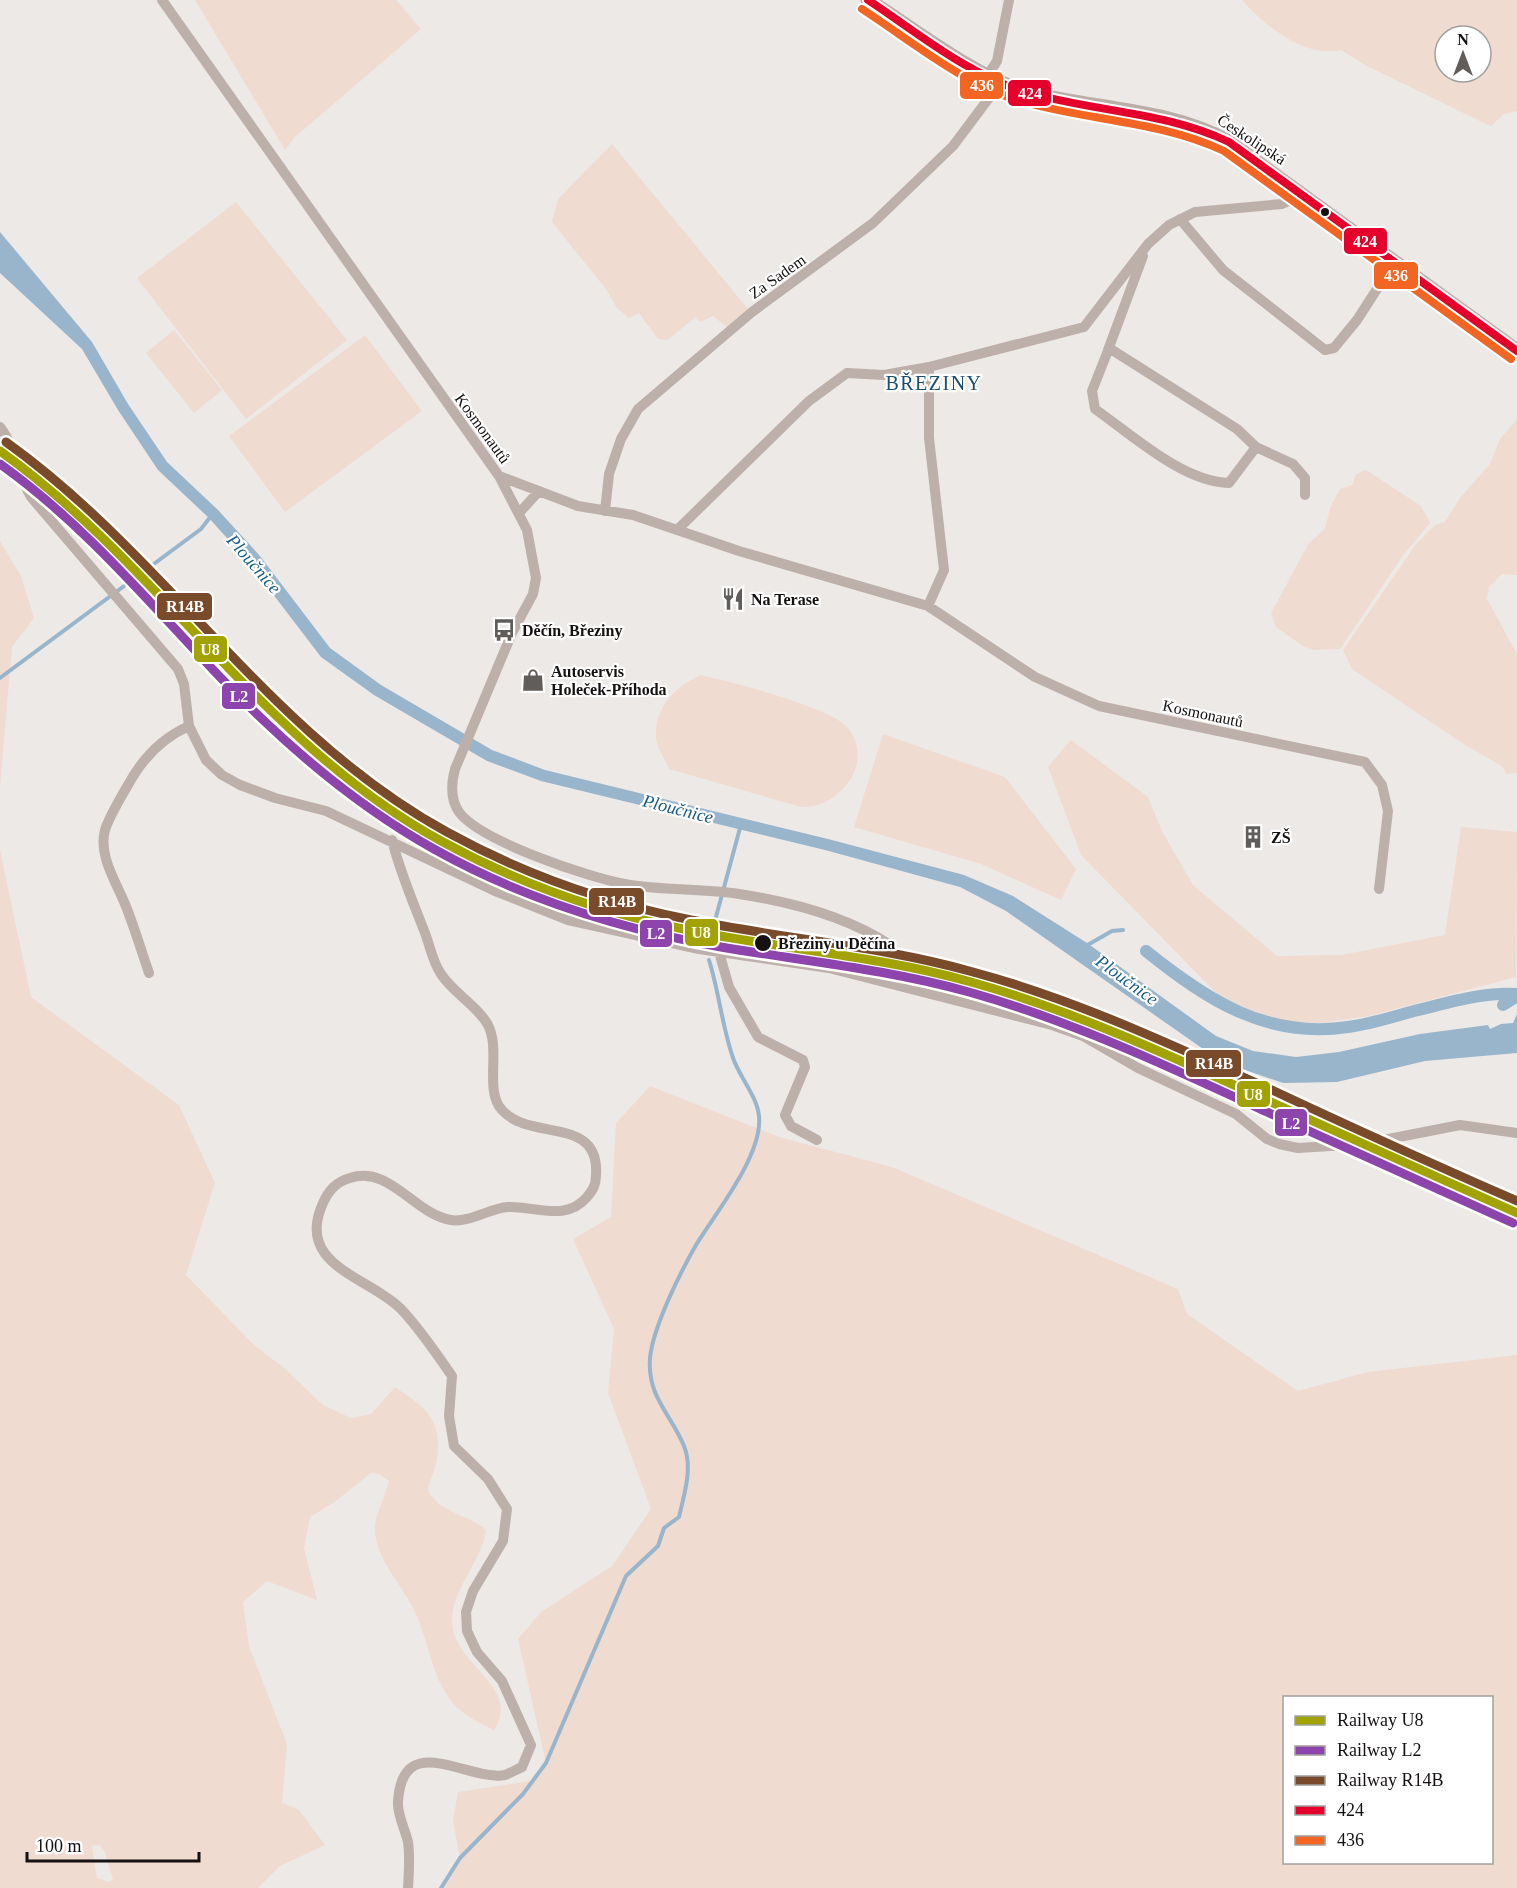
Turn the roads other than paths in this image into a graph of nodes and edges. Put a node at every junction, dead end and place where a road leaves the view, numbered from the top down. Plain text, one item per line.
1 (162, 0) edge
2 (868, 0) edge
3 (1009, 0) edge
4 (995, 79) junction
5 (1303, 195) junction
6 (1180, 219) junction
7 (1148, 244) junction
8 (1395, 261) junction
9 (1108, 350) junction
10 (1517, 351) edge
11 (929, 367) junction
12 (0, 427) edge
13 (1256, 447) junction
14 (499, 476) junction
15 (540, 491) junction
16 (1305, 495) dead end
17 (605, 511) junction
18 (520, 512) junction
19 (677, 530) junction
20 (928, 606) junction
21 (189, 726) junction
22 (392, 840) junction
23 (1378, 889) dead end
24 (719, 952) junction
25 (149, 973) dead end
26 (892, 982) junction
27 (1517, 1133) edge
28 (817, 1140) dead end
29 (408, 1888) edge

1 - 14 street, Kosmonautů
2 - 4 main road, Českolipská
3 - 4 street, Za Sadem
4 - 5 main road, Českolipská
4 - 17 street, Za Sadem
5 - 6 street
5 - 8 main road, Českolipská
6 - 7 street
6 - 8 street
7 - 9 street
7 - 11 street
8 - 10 main road, Českolipská
9 - 13 street
9 - 13 street
11 - 19 street
11 - 20 street
12 - 21 street
13 - 16 street
14 - 15 street, Kosmonautů
14 - 18 street
15 - 17 street, Kosmonautů
15 - 18 street
17 - 19 street, Kosmonautů
18 - 26 street
19 - 20 street, Kosmonautů
20 - 23 street, Kosmonautů
21 - 22 street
21 - 25 street
22 - 24 street
22 - 29 street
24 - 26 street
24 - 28 street
26 - 27 street

